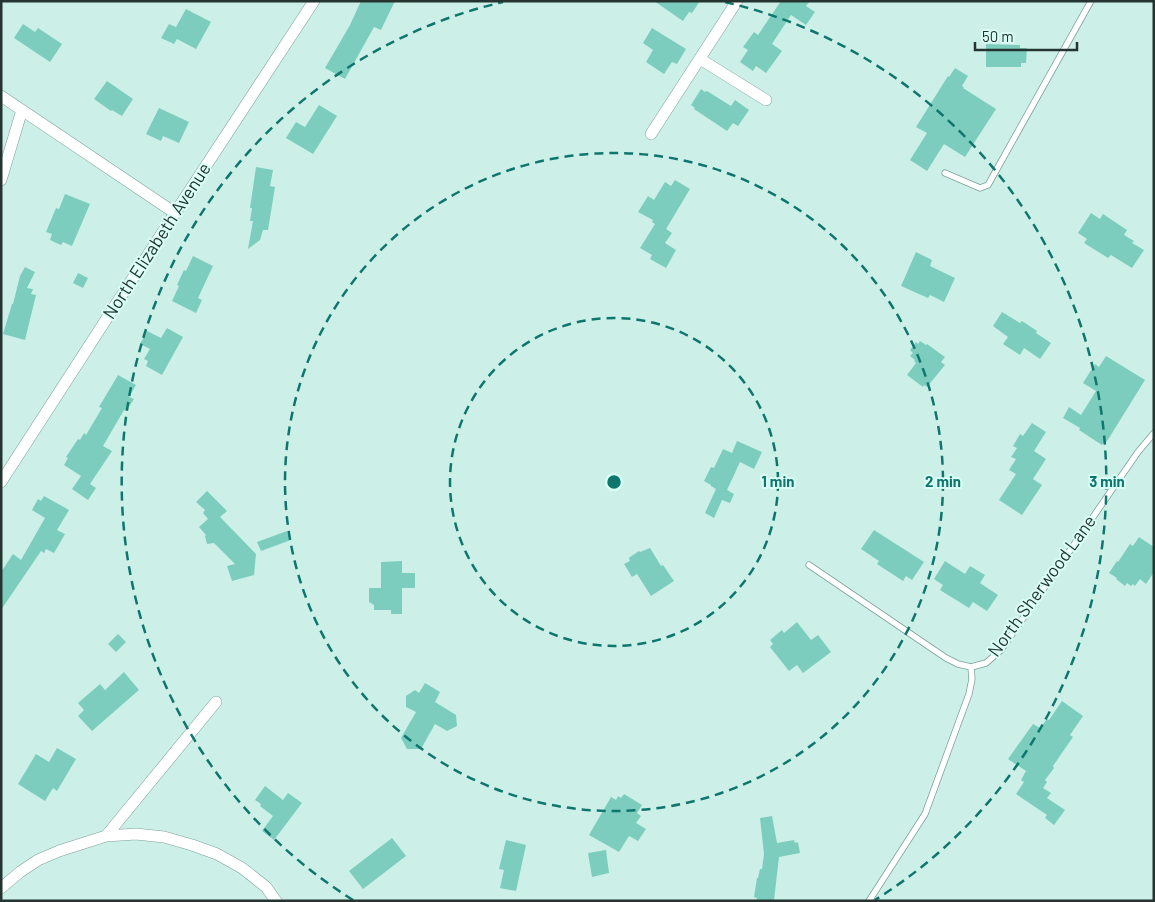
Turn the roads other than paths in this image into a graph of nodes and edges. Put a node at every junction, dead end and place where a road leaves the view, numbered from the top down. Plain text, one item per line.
1 (314, 1) edge
2 (737, 1) edge
3 (1091, 1) edge
4 (700, 59) junction
5 (1, 96) edge
6 (766, 100) dead end
7 (22, 110) junction
8 (651, 134) dead end
9 (945, 173) dead end
10 (1, 180) edge
11 (175, 213) junction
12 (1154, 434) edge
13 (1, 482) edge
14 (809, 565) dead end
15 (971, 667) junction
16 (216, 702) dead end
17 (106, 836) junction
18 (1, 888) edge
19 (276, 901) edge
20 (869, 901) edge

1 - 11 street, North Elizabeth Avenue
2 - 4 street
3 - 9 lane
4 - 6 street
4 - 8 street
5 - 7 street
7 - 10 street
7 - 11 street
11 - 13 street, North Elizabeth Avenue
12 - 15 lane, North Sherwood Lane
14 - 15 lane
15 - 20 lane, North Sherwood Lane
16 - 17 street
17 - 18 street
17 - 19 street

